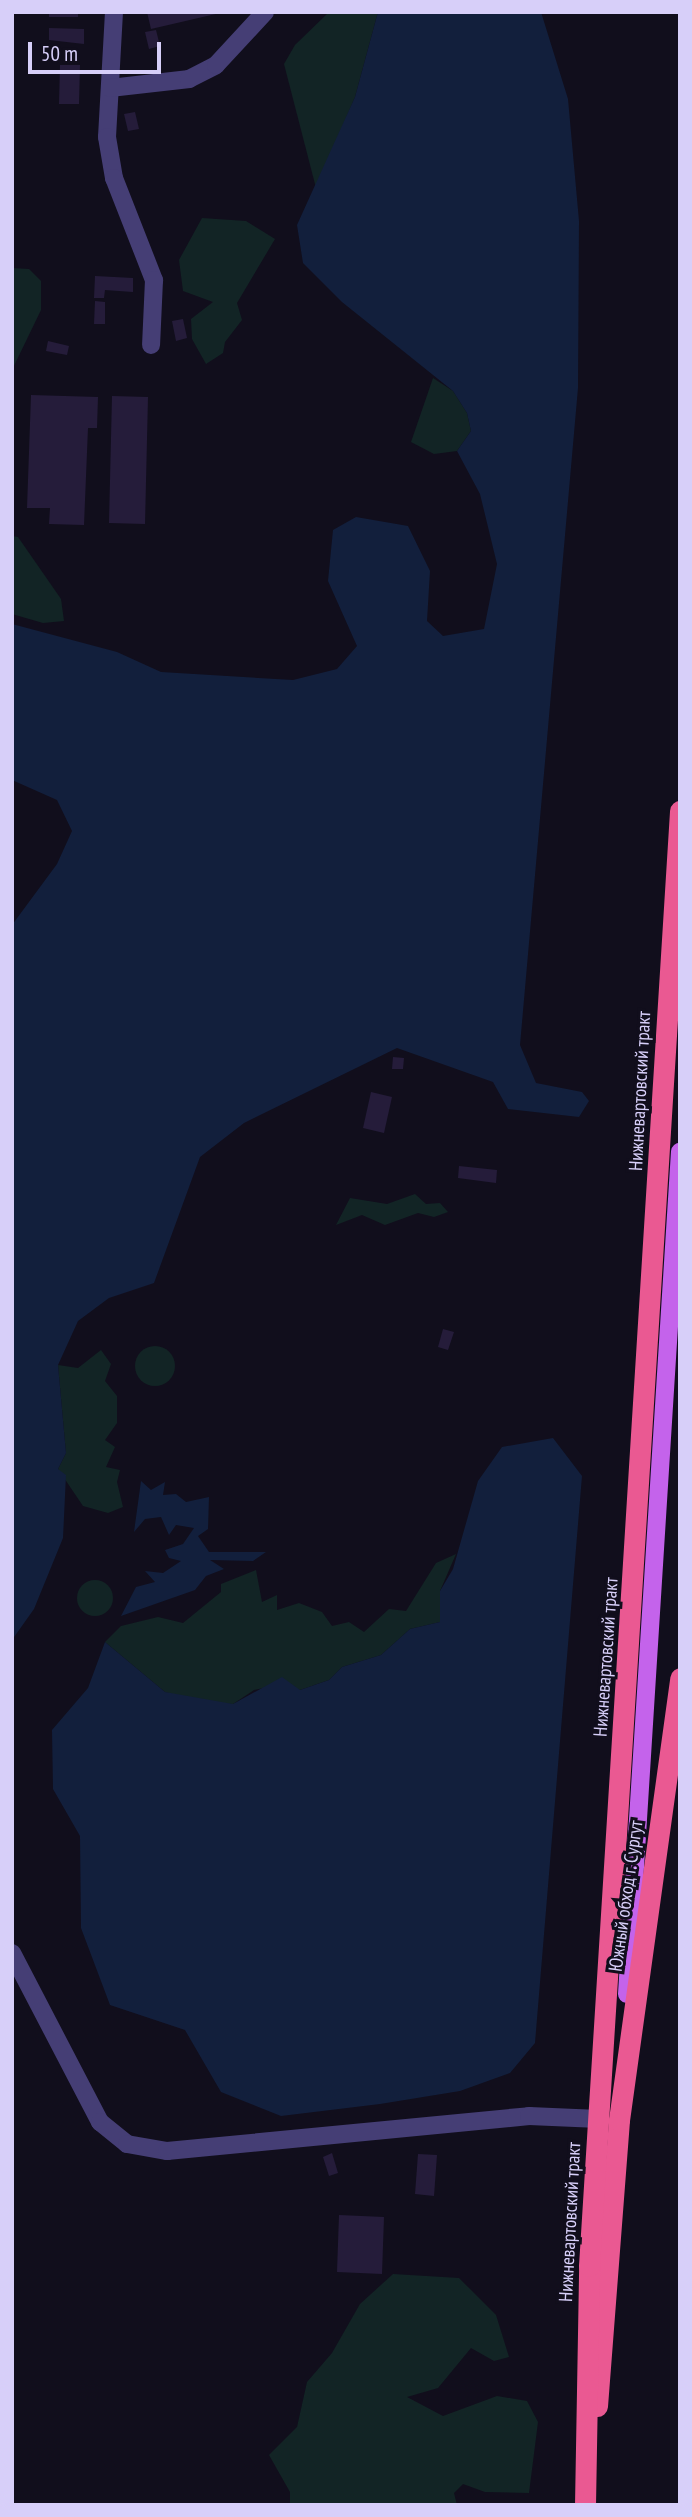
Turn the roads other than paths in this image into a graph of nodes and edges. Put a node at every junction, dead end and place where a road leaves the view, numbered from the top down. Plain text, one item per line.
1 (114, 12) edge
2 (265, 12) edge
3 (110, 89) junction
4 (151, 345) dead end
5 (680, 811) edge
6 (680, 1152) edge
7 (680, 1678) edge
8 (12, 1953) edge
9 (609, 2119) junction
10 (586, 2505) edge

1 - 3 lane
2 - 3 lane
3 - 4 lane
5 - 9 highway, Нижневартовский тракт
6 - 9 main road, Нижневартовский тракт
7 - 9 highway, Южный обход г. Сургут
8 - 9 lane
9 - 10 highway, Нижневартовский тракт

